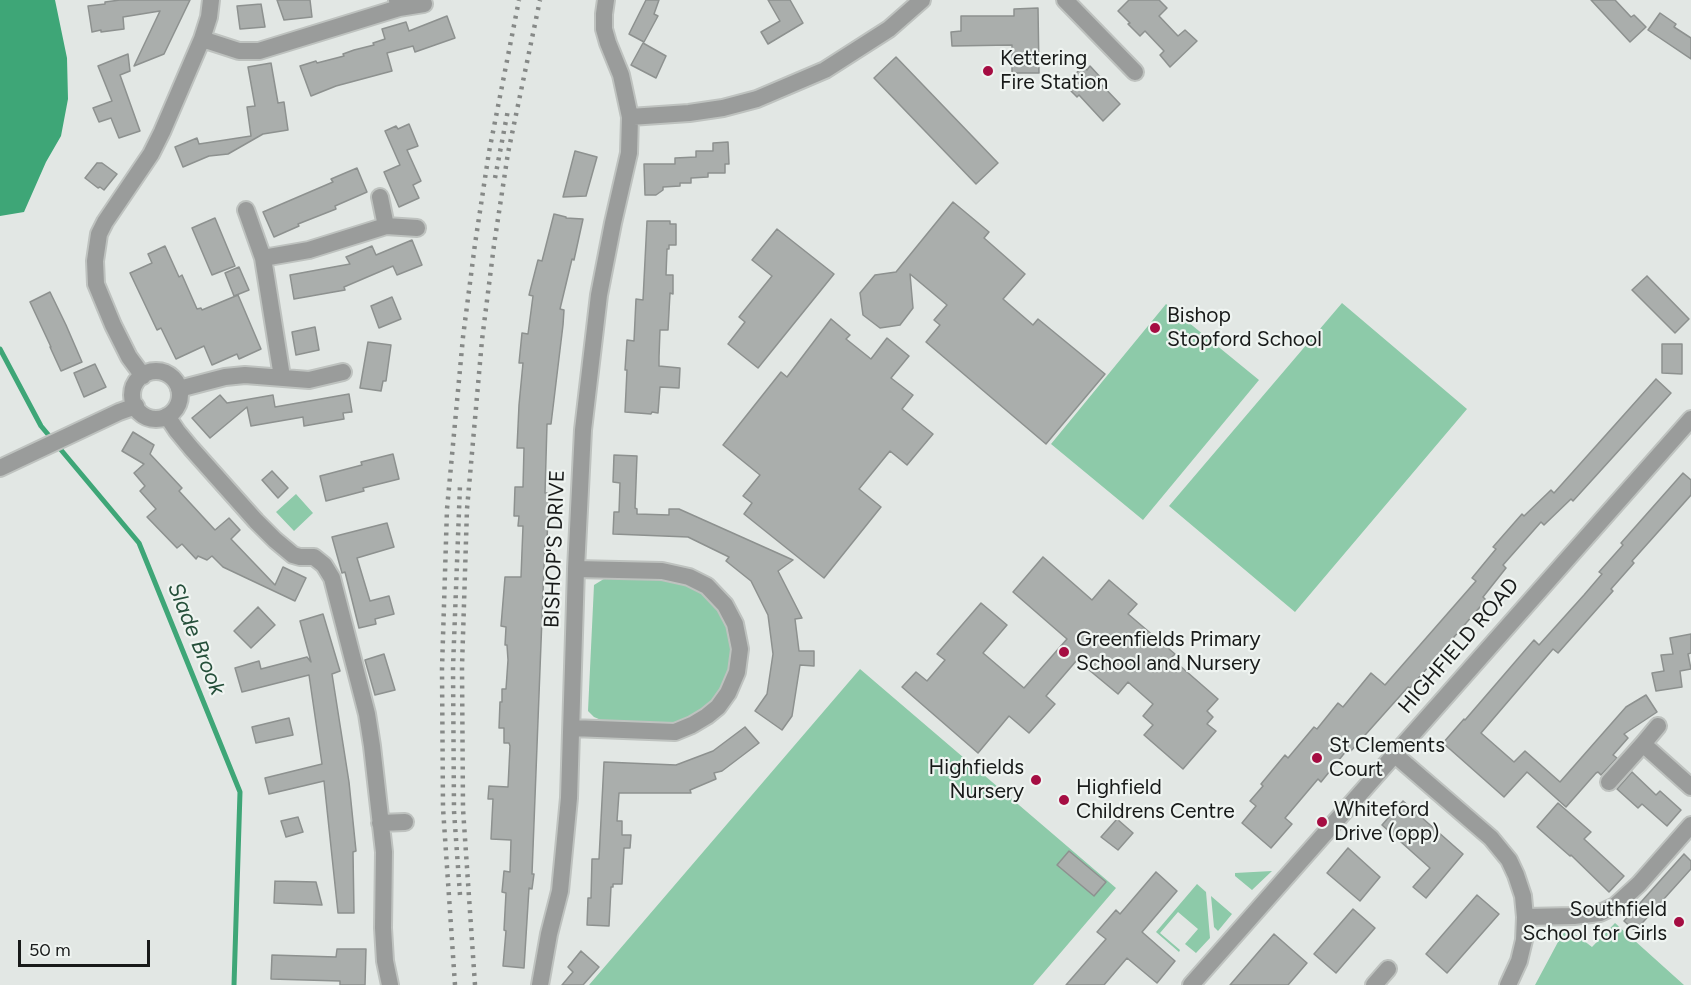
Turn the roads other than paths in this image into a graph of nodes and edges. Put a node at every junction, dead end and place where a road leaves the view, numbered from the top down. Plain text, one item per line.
1 (211, 0) edge
2 (606, 0) edge
3 (922, 0) edge
4 (1065, 0) edge
5 (398, 4) edge
6 (424, 4) dead end
7 (202, 39) junction
8 (1135, 72) dead end
9 (630, 117) junction
10 (380, 197) dead end
11 (246, 210) dead end
12 (386, 226) junction
13 (417, 228) dead end
14 (263, 258) junction
15 (343, 372) dead end
16 (143, 375) junction
17 (282, 376) junction
18 (179, 388) junction
19 (136, 406) junction
20 (168, 416) junction
21 (1691, 419) edge
22 (0, 468) edge
23 (576, 568) junction
24 (1658, 726) dead end
25 (572, 728) junction
26 (1643, 744) junction
27 (1394, 754) junction
28 (1609, 782) dead end
29 (1691, 788) edge
30 (405, 822) dead end
31 (381, 823) junction
32 (1691, 825) edge
33 (1525, 917) junction
34 (1388, 969) dead end
35 (390, 985) edge
36 (540, 985) edge
37 (1191, 985) edge
38 (1374, 985) edge
39 (1508, 985) edge

1 - 7 street
2 - 9 street, BISHOP'S DRIVE
3 - 9 street
4 - 8 street
5 - 6 street
5 - 7 street
7 - 16 street
9 - 23 street, BISHOP'S DRIVE
10 - 12 street
11 - 14 street
12 - 13 street
12 - 14 street
14 - 17 street
15 - 17 street
16 - 18 street
16 - 19 street
17 - 18 street
18 - 20 street
19 - 20 street
19 - 22 street
20 - 31 street
21 - 27 street, HIGHFIELD ROAD
23 - 25 street, BISHOP'S DRIVE
23 - 25 street
24 - 26 street
25 - 36 street, BISHOP'S DRIVE
26 - 28 street
26 - 29 street
27 - 33 street
27 - 37 street, HIGHFIELD ROAD
30 - 31 street
31 - 35 street
32 - 33 street
33 - 39 street
34 - 38 street

